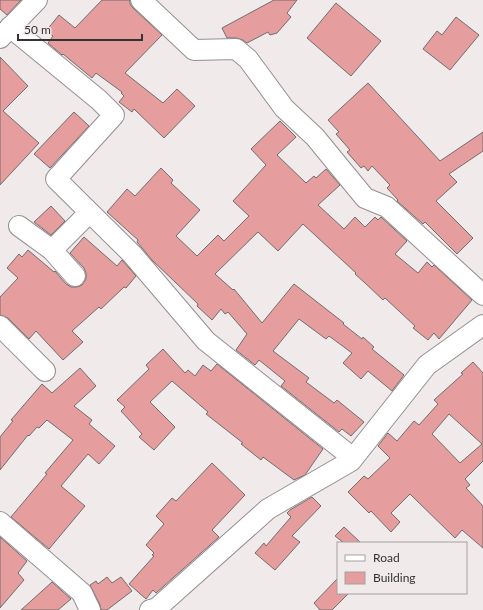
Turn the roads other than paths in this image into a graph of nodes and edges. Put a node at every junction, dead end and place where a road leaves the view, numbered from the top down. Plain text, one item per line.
1 (37, 0) edge
2 (141, 0) edge
3 (5, 32) edge
4 (89, 213) junction
5 (19, 226) dead end
6 (52, 250) junction
7 (75, 276) dead end
8 (483, 295) edge
9 (483, 325) edge
10 (0, 326) edge
11 (45, 371) dead end
12 (353, 458) junction
13 (0, 522) edge
14 (156, 609) edge
15 (90, 610) edge

1 - 3 street
2 - 8 street
3 - 4 street
4 - 6 street
4 - 12 street
5 - 6 street
6 - 7 street
9 - 12 street
10 - 11 street
12 - 14 street
13 - 15 street

